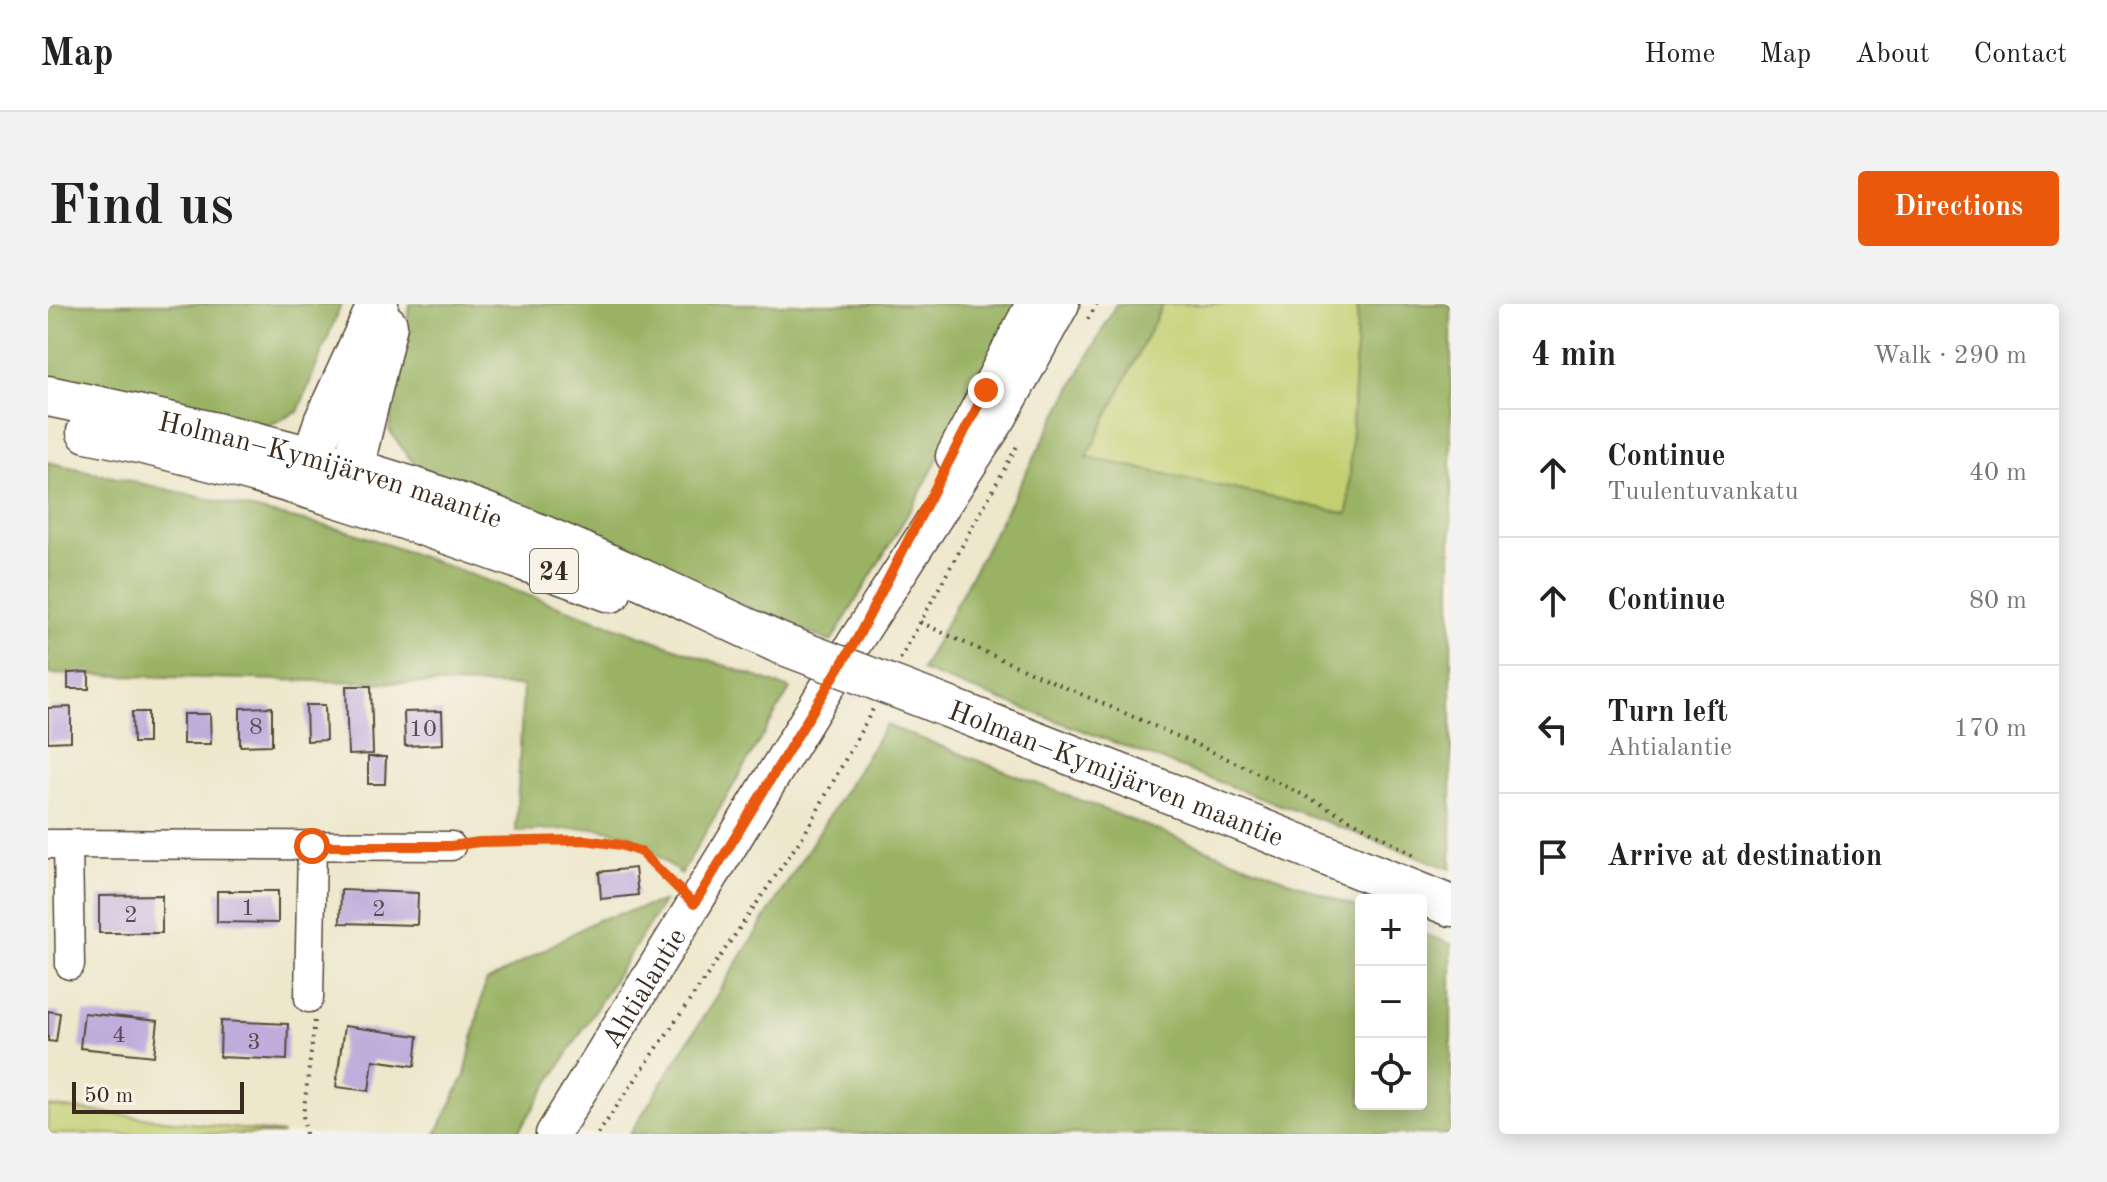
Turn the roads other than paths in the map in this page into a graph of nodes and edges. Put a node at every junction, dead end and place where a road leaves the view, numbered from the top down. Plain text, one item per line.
1 (378, 304) edge
2 (393, 304) edge
3 (1033, 304) edge
4 (1072, 318) edge
5 (48, 396) edge
6 (48, 424) edge
7 (313, 457) junction
8 (341, 482) junction
9 (858, 637) junction
10 (58, 844) edge
11 (312, 846) junction
12 (451, 846) road end
13 (1451, 906) edge
14 (70, 965) dead end
15 (309, 998) road end
16 (553, 1134) edge

1 - 7 highway
2 - 8 highway
3 - 9 main road, Ahtialantie
4 - 9 main road, Ahtialantie
5 - 7 highway, Holman–Kymijärven maantie
6 - 8 highway, Holman–Kymijärven maantie / 24
7 - 8 highway
8 - 13 highway, Holman–Kymijärven maantie / 24, bridge
9 - 16 main road, Ahtialantie
10 - 11 street
10 - 14 street
11 - 12 street
11 - 15 street

